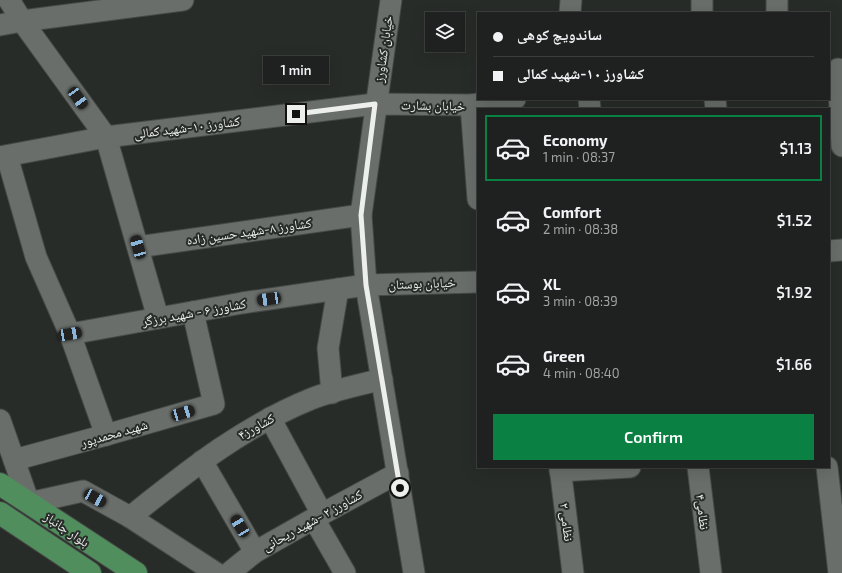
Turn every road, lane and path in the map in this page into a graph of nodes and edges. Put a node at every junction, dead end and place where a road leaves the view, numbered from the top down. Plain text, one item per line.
1 (9, 0) edge
2 (183, 0) edge
3 (390, 0) edge
4 (571, 0) edge
5 (702, 0) edge
6 (777, 0) edge
7 (570, 12) edge
8 (702, 12) edge
9 (777, 12) edge
10 (22, 21) junction
11 (0, 25) edge
12 (836, 69) edge
13 (508, 100) edge
14 (375, 104) junction
15 (471, 105) junction
16 (106, 137) junction
17 (842, 146) edge
18 (3, 156) edge
19 (477, 186) edge
20 (361, 215) junction
21 (138, 247) junction
22 (842, 250) edge
23 (830, 251) edge
24 (477, 282) edge
25 (366, 285) junction
26 (338, 289) junction
27 (193, 312) junction
28 (158, 318) junction
29 (70, 334) junction
30 (382, 379) junction
31 (332, 393) junction
32 (270, 418) junction
33 (0, 420) edge
34 (106, 435) junction
35 (7, 454) edge
36 (202, 461) junction
37 (595, 468) edge
38 (698, 468) edge
39 (827, 468) edge
40 (560, 469) edge
41 (398, 473) junction
42 (0, 484) edge
43 (29, 503) junction
44 (138, 511) junction
45 (0, 513) edge
46 (318, 516) junction
47 (255, 552) junction
48 (710, 565) edge
49 (90, 573) edge
50 (136, 573) edge
51 (216, 573) edge
52 (229, 573) edge
53 (345, 573) edge
54 (414, 573) edge
55 (573, 573) edge
56 (839, 573) edge

1 - 10 street
2 - 10 street
3 - 14 street, خیابان کشاورز
4 - 7 street
5 - 8 street
6 - 9 street
10 - 11 street
10 - 16 street
12 - 17 street
13 - 15 street, خیابان بشارت
14 - 15 street, خیابان بشارت
14 - 16 street, کشاورز ۱۰-شهید کمالی
14 - 20 street, خیابان کشاورز
15 - 19 street
16 - 18 street, کشاورز ۱۰-شهید کمالی
16 - 21 street
18 - 29 street
20 - 21 street, کشاورز ۸-شهید حسین زاده
20 - 25 street, خیابان کشاورز
21 - 28 street
22 - 23 street
24 - 25 street, خیابان بوستان
25 - 26 street, کشاورز ۶ - شهید برزگر
25 - 30 street, خیابان کشاورز
26 - 27 street, کشاورز ۶ - شهید برزگر
26 - 31 street
27 - 28 street, کشاورز ۶ - شهید برزگر
27 - 34 street, شهید محمدپور
28 - 29 street, کشاورز ۶ - شهید برزگر
29 - 34 street
30 - 31 street, کشاورز۴
30 - 41 street, خیابان کشاورز
31 - 32 street, کشاورز۴
32 - 36 street, کشاورز۴
32 - 46 street
33 - 35 street
34 - 35 street, شهید محمدپور
35 - 43 street
36 - 44 street, کشاورز۴
36 - 47 street
37 - 40 street
38 - 48 street, نظامی۴
39 - 56 street
40 - 55 street, نظامی ۲
41 - 46 street, کشاورز ۲ -شهید ریحانی
41 - 54 street, خیابان کشاورز
42 - 43 main road, بلوار جانباز
43 - 44 street
43 - 50 main road, بلوار جانباز
44 - 51 street
45 - 49 main road, بلوار جانباز
46 - 47 street, کشاورز ۲ -شهید ریحانی
46 - 53 street
47 - 52 street, کشاورز ۲ -شهید ریحانی

